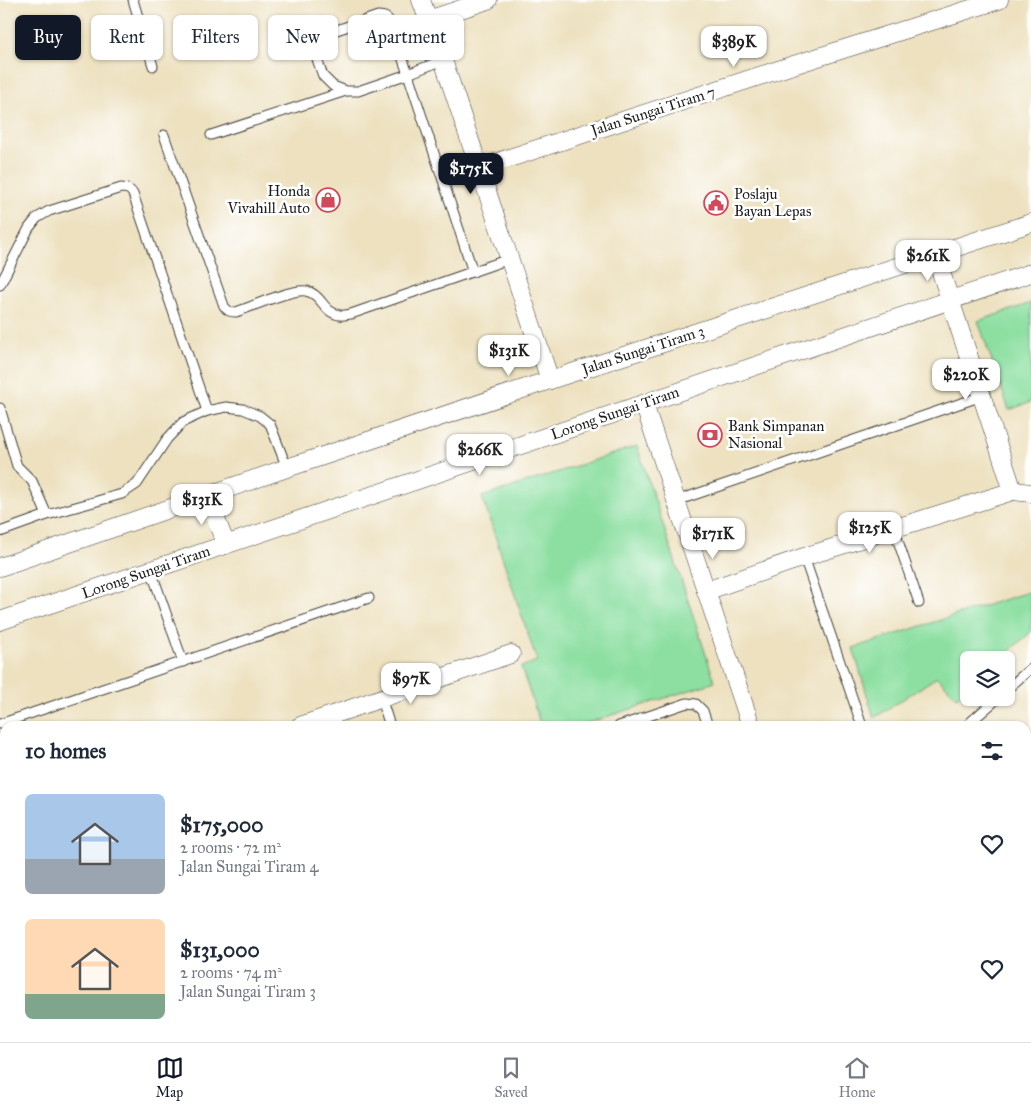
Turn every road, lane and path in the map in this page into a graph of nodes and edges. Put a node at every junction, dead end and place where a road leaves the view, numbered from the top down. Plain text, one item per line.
1 (133, 0) edge
2 (421, 0) edge
3 (488, 0) edge
4 (999, 0) edge
5 (426, 15) edge
6 (443, 15) edge
7 (443, 60) joint
8 (153, 66) dead end
9 (408, 74) junction
10 (346, 91) junction
11 (164, 135) dead end
12 (211, 136) dead end
13 (479, 168) junction
14 (1031, 223) edge
15 (935, 254) junction
16 (509, 259) junction
17 (473, 272) junction
18 (1031, 272) edge
19 (0, 286) edge
20 (950, 300) junction
21 (550, 380) junction
22 (982, 396) junction
23 (644, 404) junction
24 (0, 408) edge
25 (207, 411) junction
26 (287, 468) junction
27 (1013, 491) junction
28 (1031, 493) edge
29 (207, 496) junction
30 (676, 501) junction
31 (47, 515) junction
32 (894, 529) junction
33 (0, 532) edge
34 (226, 545) junction
35 (804, 558) junction
36 (0, 567) edge
37 (151, 570) junction
38 (706, 591) junction
39 (369, 598) dead end
40 (918, 604) dead end
41 (0, 621) edge
42 (511, 654) dead end
43 (183, 662) junction
44 (1031, 668) edge
45 (1015, 682) edge
46 (381, 698) junction
47 (989, 706) edge
48 (9, 721) edge
49 (314, 721) edge
50 (388, 721) edge
51 (634, 721) edge
52 (706, 721) edge
53 (748, 721) edge
54 (860, 721) edge
55 (972, 721) edge

1 - 8 lane
2 - 5 street
3 - 6 street
4 - 13 street, Jalan Sungai Tiram 7
7 - 9 lane
7 - 13 street
9 - 10 lane
9 - 10 lane
9 - 17 lane
10 - 12 lane
11 - 17 lane
13 - 16 street
14 - 15 street, Jalan Sungai Tiram 3
15 - 20 street
15 - 21 street, Jalan Sungai Tiram 3
16 - 17 lane
16 - 21 street
18 - 20 street, Lorong Sungai Tiram
19 - 25 lane
20 - 22 street
20 - 23 street, Lorong Sungai Tiram
21 - 26 street, Jalan Sungai Tiram 3
22 - 27 street
22 - 30 lane
23 - 30 street
23 - 34 street, Lorong Sungai Tiram
24 - 31 lane
25 - 26 lane
25 - 31 lane
26 - 29 street, Jalan Sungai Tiram 3
27 - 28 street
27 - 32 street
29 - 34 street
29 - 36 street, Jalan Sungai Tiram 3
30 - 38 street
31 - 33 lane
32 - 35 street
32 - 40 lane
34 - 37 street, Lorong Sungai Tiram
35 - 38 street
35 - 54 lane
37 - 41 street, Lorong Sungai Tiram
37 - 43 lane
38 - 53 street
39 - 43 lane
42 - 46 street
43 - 48 lane
44 - 45 lane
46 - 49 street
46 - 50 lane
47 - 55 lane
51 - 52 lane

